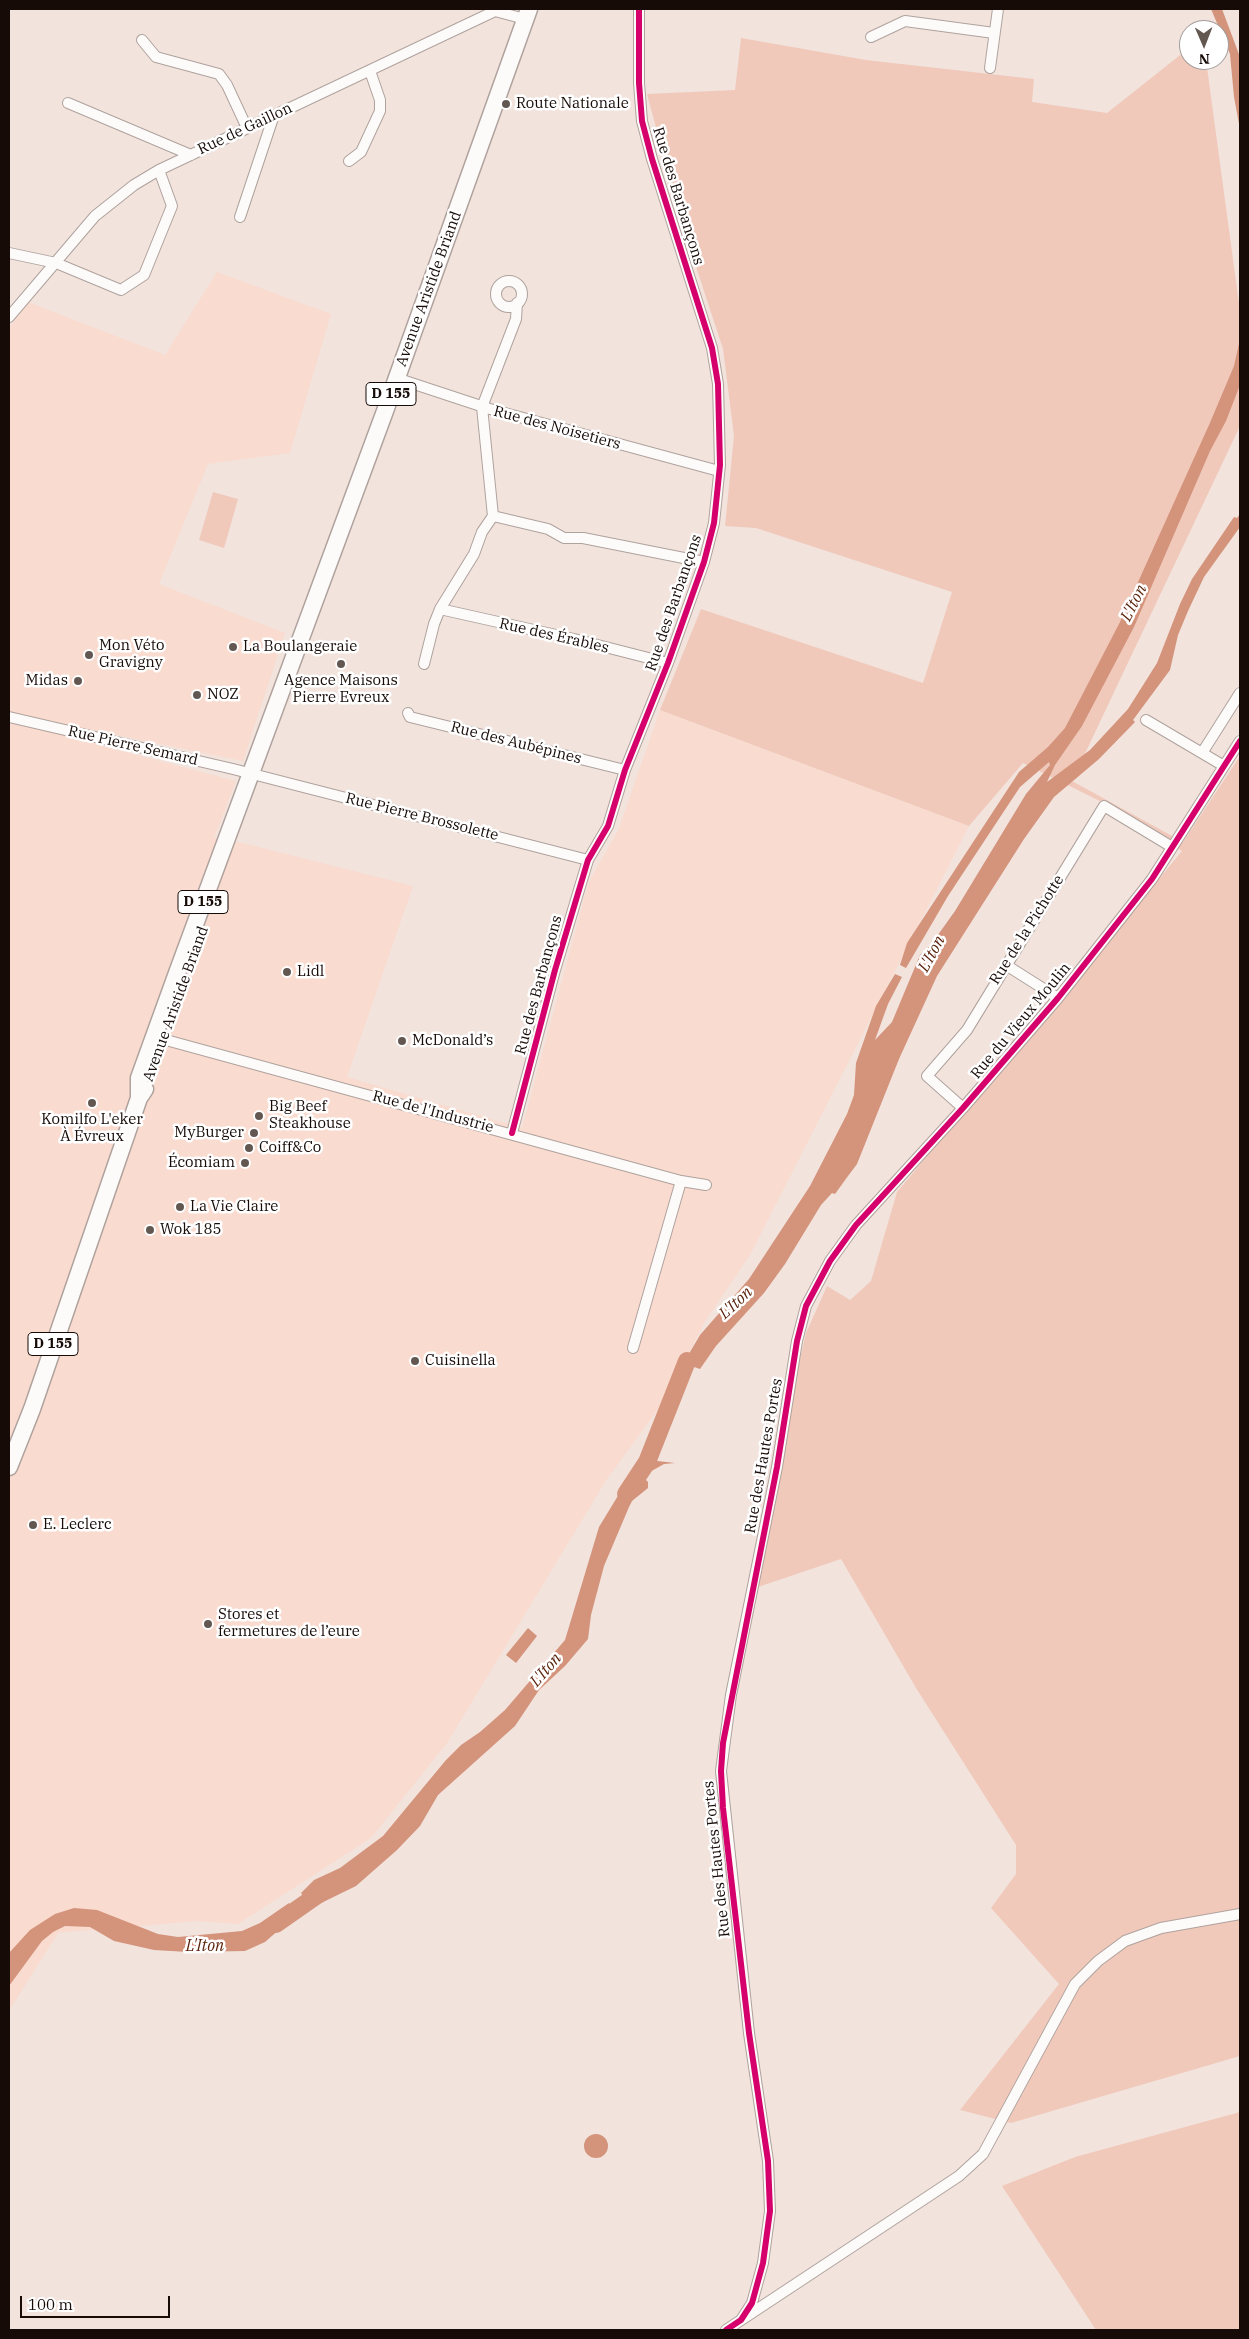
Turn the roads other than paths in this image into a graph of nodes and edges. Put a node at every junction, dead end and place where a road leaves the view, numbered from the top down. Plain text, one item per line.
1 (639, 9) edge
2 (998, 9) edge
3 (490, 10) edge
4 (527, 14) edge
5 (994, 33) junction
6 (871, 37) dead end
7 (142, 40) dead end
8 (990, 68) dead end
9 (370, 71) junction
10 (68, 103) dead end
11 (274, 115) junction
12 (247, 128) junction
13 (191, 155) junction
14 (349, 161) dead end
15 (159, 170) junction
16 (240, 217) dead end
17 (9, 253) edge
18 (56, 263) junction
19 (517, 303) dead end
20 (9, 317) edge
21 (396, 378) junction
22 (482, 407) junction
23 (720, 471) junction
24 (493, 516) junction
25 (704, 562) junction
26 (440, 610) junction
27 (668, 663) junction
28 (424, 664) dead end
29 (1240, 693) edge
30 (408, 713) dead end
31 (9, 717) edge
32 (1146, 720) dead end
33 (1240, 741) edge
34 (1202, 753) junction
35 (1224, 766) junction
36 (626, 770) junction
37 (253, 775) junction
38 (1172, 847) junction
39 (588, 860) junction
40 (1006, 965) junction
41 (1058, 998) junction
42 (160, 1038) junction
43 (963, 1108) junction
44 (512, 1133) junction
45 (681, 1181) junction
46 (706, 1186) dead end
47 (806, 1306) joint
48 (633, 1348) dead end
49 (9, 1467) edge
50 (1240, 1914) edge
51 (741, 2320) junction
52 (726, 2330) edge

1 - 23 street, Rue des Barbançons
2 - 5 street
3 - 4 street, Rue de Gaillon
3 - 9 street, Rue de Gaillon
4 - 21 main road, Avenue Aristide Briand / D 155
5 - 6 street
5 - 8 street
7 - 12 street
9 - 11 street, Rue de Gaillon
9 - 14 street
10 - 13 street
11 - 12 street, Rue de Gaillon
11 - 16 street
12 - 13 street, Rue de Gaillon
13 - 15 street, Rue de Gaillon
15 - 18 street, Rue de Gaillon
15 - 18 street
17 - 18 street
18 - 20 street, Rue de Gaillon
19 - 22 street
21 - 22 street, Rue des Noisetiers
21 - 37 main road, Avenue Aristide Briand / D 155
22 - 23 street, Rue des Noisetiers
22 - 24 street
23 - 25 street, Rue des Barbançons
24 - 25 street
24 - 26 street
25 - 27 street, Rue des Barbançons
26 - 27 street, Rue des Érables
26 - 28 street
27 - 36 street, Rue des Barbançons
29 - 34 street
30 - 36 street, Rue des Aubépines
31 - 37 street, Rue Pierre Semard
32 - 34 street
33 - 35 street, Rue du Vieux Moulin
34 - 35 street
35 - 38 street, Rue du Vieux Moulin
36 - 39 street, Rue des Barbançons
37 - 39 street, Rue Pierre Brossolette
37 - 42 main road, Avenue Aristide Briand / D 155
38 - 40 street, Rue de la Pichotte
38 - 41 street, Rue du Vieux Moulin
39 - 44 street, Rue des Barbançons
40 - 41 street
40 - 43 street, Rue de la Pichotte
41 - 43 street, Rue du Vieux Moulin
42 - 44 street, Rue de l'Industrie
42 - 49 main road, Avenue Aristide Briand / D 155
43 - 47 street, Rue du Vieux Moulin
44 - 45 street, Rue de l'Industrie
45 - 46 street, Rue de l'Industrie
45 - 48 street
47 - 51 street, Rue des Hautes Portes
50 - 51 street
51 - 52 street

